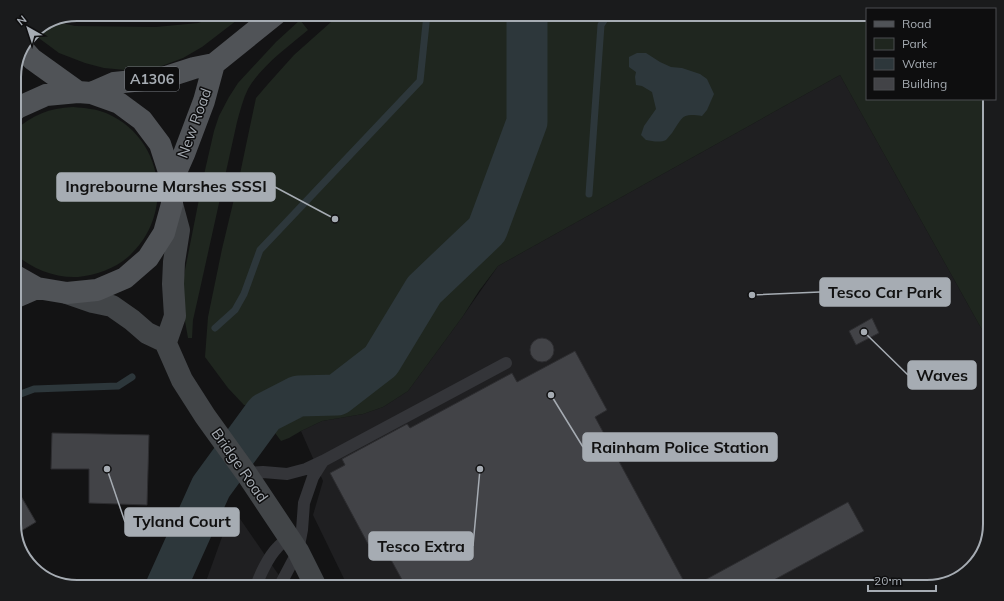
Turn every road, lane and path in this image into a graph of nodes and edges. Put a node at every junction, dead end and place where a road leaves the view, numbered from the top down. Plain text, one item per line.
1 (267, 21) edge
2 (27, 53) edge
3 (214, 64) junction
4 (84, 93) junction
5 (21, 106) edge
6 (172, 181) junction
7 (172, 204) junction
8 (21, 279) edge
9 (37, 288) junction
10 (67, 293) junction
11 (21, 295) edge
12 (166, 342) junction
13 (506, 363) dead end
14 (323, 461) junction
15 (246, 473) junction
16 (293, 545) junction
17 (259, 580) edge
18 (281, 580) edge
19 (312, 580) edge

1 - 3 main road, New Road / A1306
2 - 4 main road
3 - 4 main road, New Road / A1306
3 - 6 main road, New Road
4 - 5 main road
4 - 6 main road
6 - 7 main road
7 - 10 main road
7 - 12 main road
8 - 9 main road
9 - 10 main road
9 - 11 main road
10 - 12 main road
12 - 15 main road, Bridge Road
13 - 14 lane
14 - 15 lane
14 - 16 lane
15 - 16 main road, Bridge Road
16 - 17 lane
16 - 18 lane
16 - 19 main road, Bridge Road

